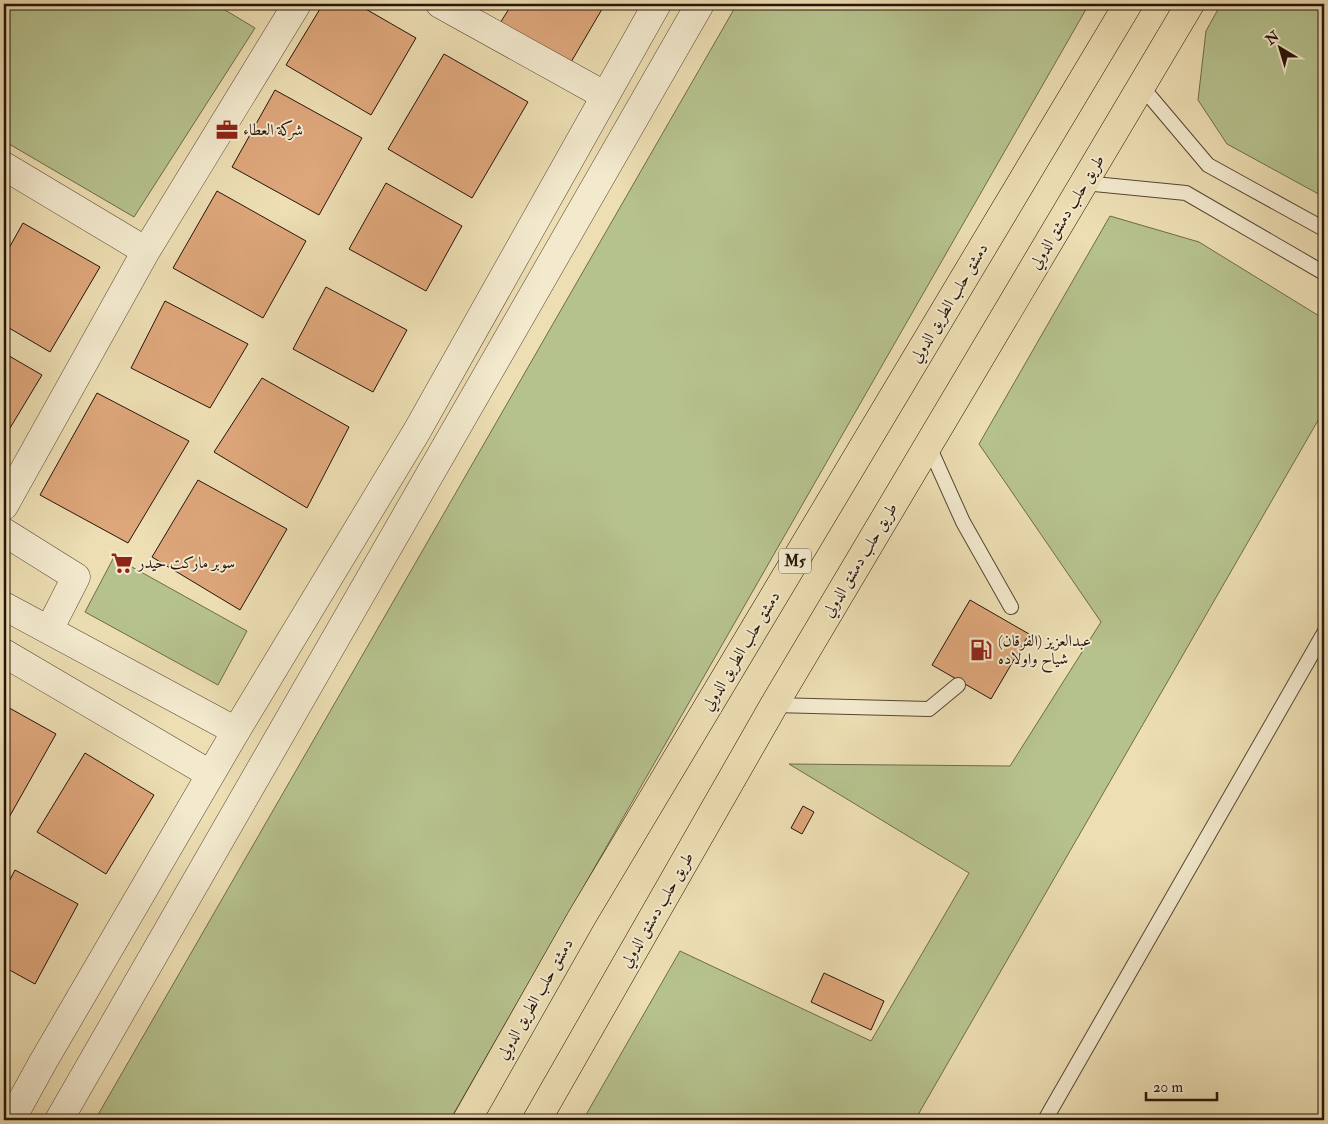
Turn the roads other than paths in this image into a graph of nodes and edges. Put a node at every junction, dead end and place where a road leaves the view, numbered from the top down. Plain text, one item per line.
1 (297, 4) edge
2 (440, 4) edge
3 (656, 4) edge
4 (700, 4) edge
5 (1128, 4) edge
6 (1190, 4) edge
7 (1142, 87) junction
8 (604, 95) junction
9 (4, 166) edge
10 (1084, 183) junction
11 (1324, 229) edge
12 (146, 251) junction
13 (1324, 273) edge
14 (928, 444) junction
15 (4, 506) edge
16 (4, 532) edge
17 (4, 606) edge
18 (1011, 607) dead end
19 (49, 630) junction
20 (1324, 633) edge
21 (4, 652) edge
22 (958, 685) dead end
23 (774, 705) junction
24 (236, 731) junction
25 (210, 774) junction
26 (11, 1120) edge
27 (59, 1120) edge
28 (467, 1120) edge
29 (537, 1120) edge
30 (1045, 1120) edge

1 - 12 street
2 - 8 street
3 - 8 street
4 - 27 street
5 - 28 highway, دمشق حلب الطريق الدولي / M5
6 - 7 highway, طريق حلب دمشق الدولي
7 - 10 highway, طريق حلب دمشق الدولي
7 - 11 lane
8 - 24 street
9 - 12 street
10 - 13 lane
10 - 14 highway, طريق حلب دمشق الدولي
12 - 15 street
14 - 18 lane
14 - 23 highway, طريق حلب دمشق الدولي
16 - 19 street
17 - 19 street
19 - 24 street
20 - 30 lane
21 - 25 street
22 - 23 lane
23 - 29 highway, طريق حلب دمشق الدولي
24 - 25 street
25 - 26 street

